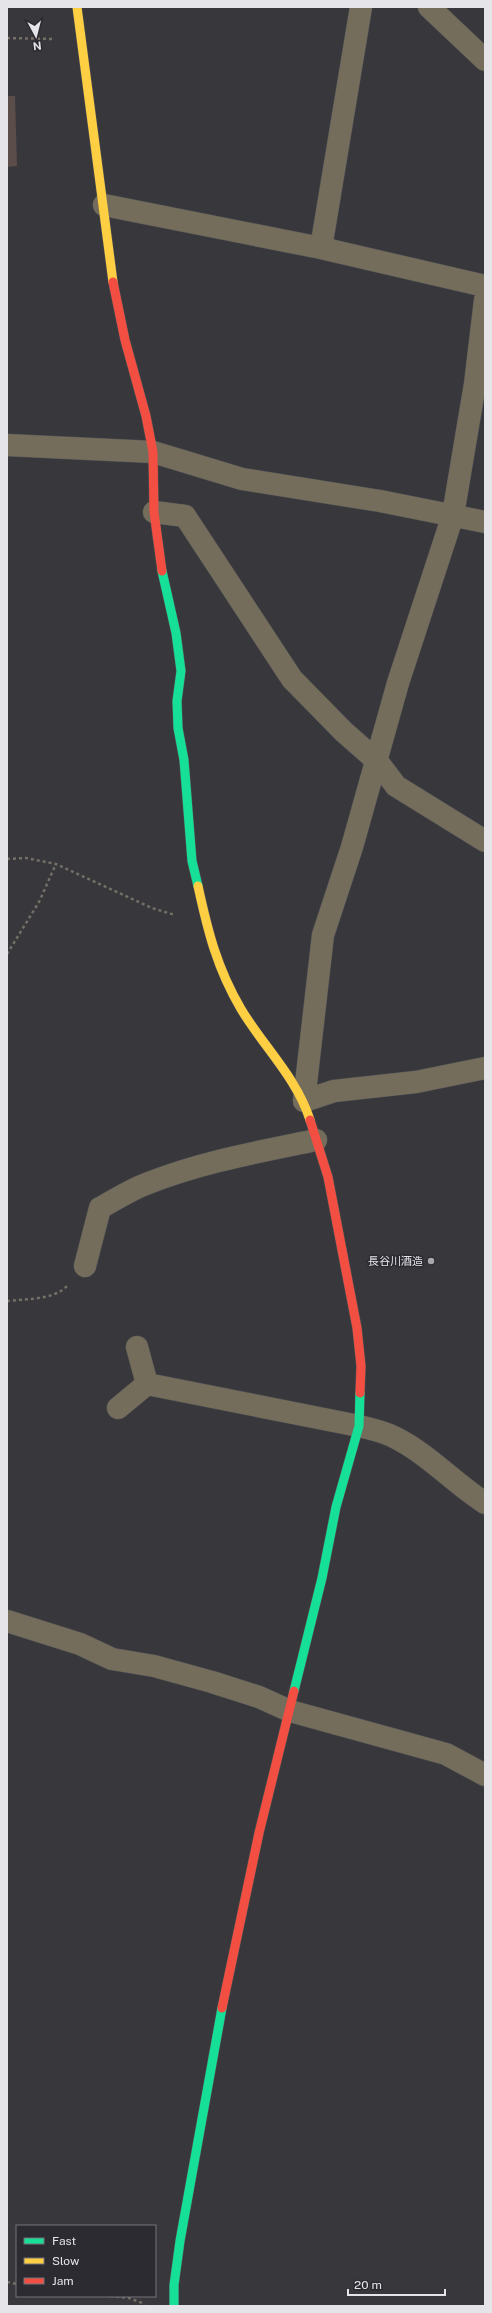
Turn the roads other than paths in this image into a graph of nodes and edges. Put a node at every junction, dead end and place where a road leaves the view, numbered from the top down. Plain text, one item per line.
1 (77, 7) edge
2 (361, 7) edge
3 (429, 7) edge
4 (485, 60) edge
5 (104, 206) junction
6 (321, 248) junction
7 (485, 286) edge
8 (485, 300) edge
9 (480, 385) edge
10 (7, 445) edge
11 (153, 452) junction
12 (154, 512) junction
13 (453, 515) junction
14 (485, 522) edge
15 (377, 761) junction
16 (485, 841) edge
17 (485, 1068) edge
18 (304, 1101) junction
19 (316, 1140) junction
20 (85, 1266) road end
21 (137, 1347) dead end
22 (146, 1384) junction
23 (118, 1408) dead end
24 (359, 1426) junction
25 (485, 1503) edge
26 (7, 1621) edge
27 (290, 1711) junction
28 (485, 1775) edge
29 (174, 2306) edge

1 - 5 street
2 - 6 street
3 - 4 street
5 - 6 street
5 - 11 street
6 - 7 street
8 - 9 street
9 - 13 street
10 - 11 street
11 - 12 street
11 - 13 street
12 - 15 street
12 - 18 street
13 - 14 street
13 - 15 street
15 - 16 street
15 - 18 street
17 - 18 street
18 - 19 street
19 - 20 street
19 - 24 street
21 - 22 street
22 - 23 street
22 - 24 street
24 - 25 street
24 - 27 street
26 - 27 street
27 - 28 street
27 - 29 street

